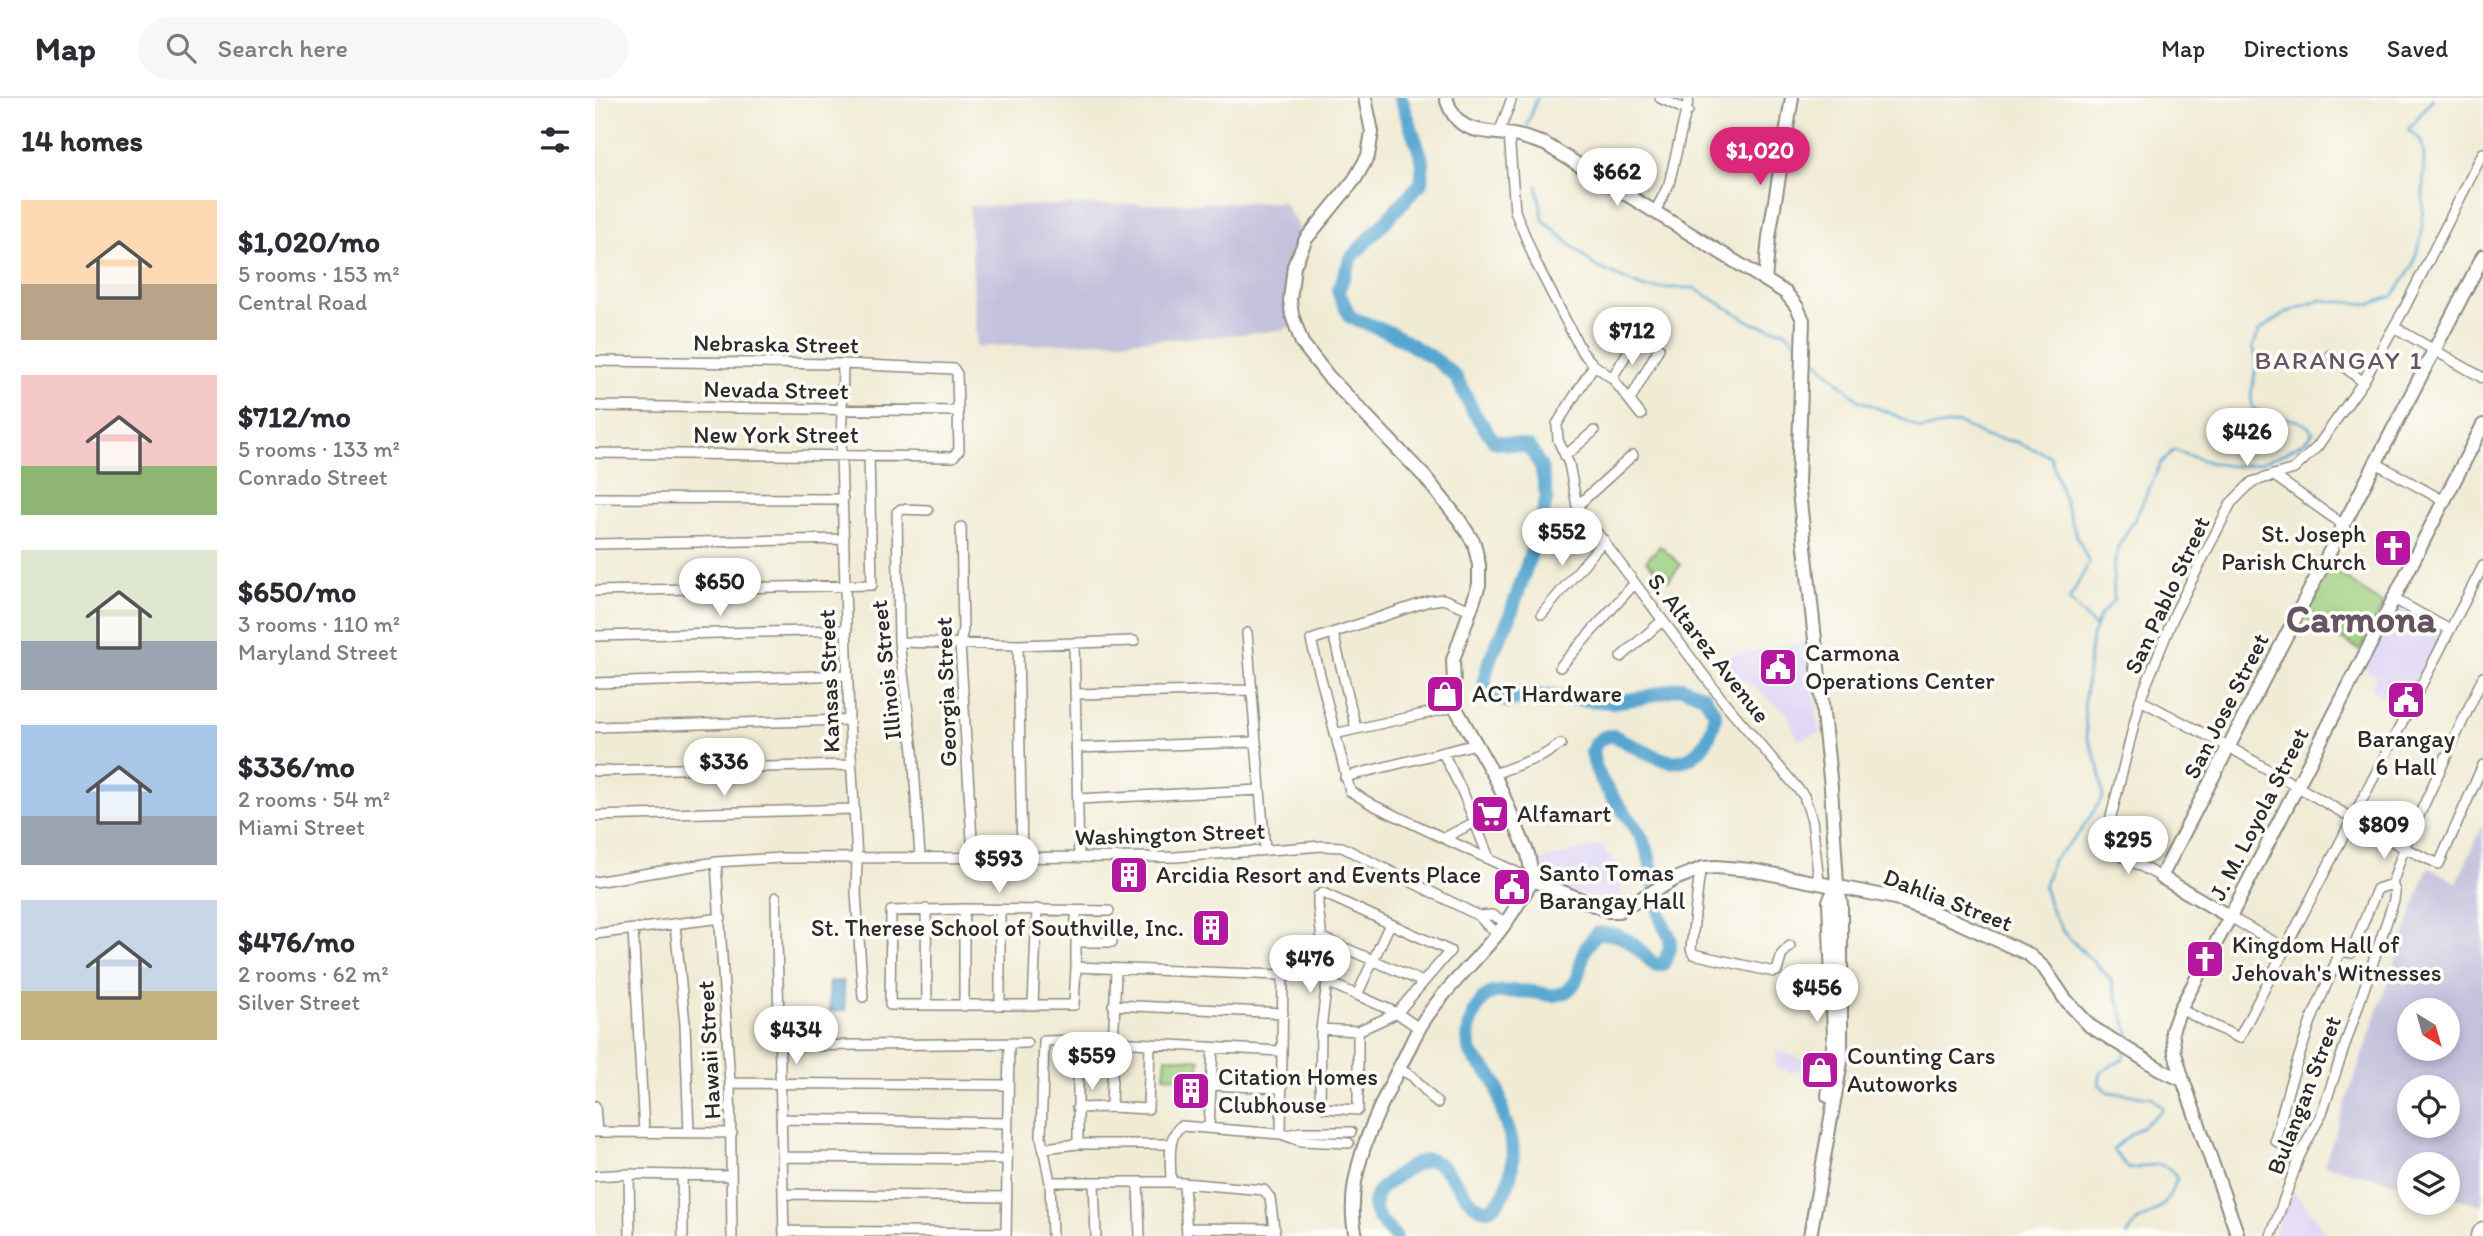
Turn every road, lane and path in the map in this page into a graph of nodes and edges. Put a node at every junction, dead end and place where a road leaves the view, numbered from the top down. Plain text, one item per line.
1 (1365, 98) edge
2 (1446, 98) edge
3 (1512, 98) edge
4 (1660, 98) edge
5 (1689, 98) edge
6 (1792, 98) edge
7 (1688, 111) junction
8 (1504, 133) junction
9 (2483, 153) edge
10 (1655, 212) junction
11 (2483, 256) edge
12 (1765, 280) junction
13 (2394, 327) junction
14 (1640, 332) dead end
15 (1659, 348) dead end
16 (2433, 351) junction
17 (2330, 355) dead end
18 (595, 361) edge
19 (843, 364) junction
20 (1594, 365) junction
21 (1612, 378) junction
22 (2483, 378) edge
23 (2363, 382) junction
24 (1630, 400) junction
25 (595, 406) edge
26 (841, 410) junction
27 (957, 411) junction
28 (1641, 415) dead end
29 (2483, 425) edge
30 (1594, 431) dead end
31 (595, 453) edge
32 (841, 454) junction
33 (869, 455) junction
34 (1633, 455) dead end
35 (1565, 456) junction
36 (2375, 461) junction
37 (2273, 475) junction
38 (595, 498) edge
39 (843, 499) junction
40 (2444, 501) junction
41 (1577, 506) junction
42 (928, 510) dead end
43 (2342, 524) junction
44 (961, 527) dead end
45 (844, 539) junction
46 (1604, 540) junction
47 (595, 544) edge
48 (2483, 566) edge
49 (1634, 584) junction
50 (846, 585) junction
51 (595, 591) edge
52 (2394, 598) junction
53 (1471, 610) junction
54 (1542, 614) dead end
55 (1662, 621) junction
56 (847, 630) junction
57 (2450, 630) junction
58 (1247, 633) dead end
59 (1333, 633) junction
60 (595, 636) edge
61 (1134, 641) dead end
62 (899, 642) junction
63 (960, 643) junction
64 (1074, 644) junction
65 (1018, 645) junction
66 (1621, 657) dead end
67 (1560, 667) dead end
68 (848, 675) junction
69 (2483, 677) edge
70 (595, 683) edge
71 (1251, 690) junction
72 (1076, 694) junction
73 (2140, 700) junction
74 (1455, 707) junction
75 (849, 720) junction
76 (595, 727) edge
77 (1356, 729) junction
78 (1334, 734) junction
79 (1255, 743) junction
80 (1476, 744) junction
81 (1561, 744) dead end
82 (2229, 747) junction
83 (1076, 748) junction
84 (1443, 753) junction
85 (851, 765) junction
86 (2483, 765) edge
87 (595, 771) edge
88 (1494, 774) junction
89 (1345, 777) junction
90 (2297, 788) junction
91 (1260, 790) junction
92 (1077, 799) junction
93 (853, 809) junction
94 (595, 816) edge
95 (2352, 819) junction
96 (1475, 822) junction
97 (1444, 838) junction
98 (2404, 848) junction
99 (1265, 850) junction
100 (973, 856) junction
101 (920, 857) junction
102 (1022, 858) junction
103 (1079, 858) junction
104 (1489, 858) junction
105 (857, 859) junction
106 (716, 862) junction
107 (1703, 868) junction
108 (2161, 877) junction
109 (1533, 880) junction
110 (595, 882) edge
111 (1819, 882) junction
112 (2392, 884) junction
113 (1836, 886) junction
114 (776, 897) dead end
115 (926, 909) junction
116 (964, 909) junction
117 (1000, 909) junction
118 (1037, 909) junction
119 (1076, 911) junction
120 (1109, 911) dead end
121 (2229, 917) junction
122 (721, 918) junction
123 (1390, 924) junction
124 (675, 925) junction
125 (1502, 928) junction
126 (633, 930) junction
127 (595, 934) edge
128 (1322, 938) junction
129 (1077, 942) junction
130 (1112, 942) dead end
131 (1790, 946) dead end
132 (2285, 948) junction
133 (1373, 960) junction
134 (1076, 967) junction
135 (1115, 970) junction
136 (1327, 982) junction
137 (1423, 982) junction
138 (1357, 995) junction
139 (863, 997) dead end
140 (927, 1005) junction
141 (1000, 1005) junction
142 (1033, 1005) junction
143 (1113, 1005) junction
144 (964, 1006) junction
145 (2180, 1009) junction
146 (1283, 1013) junction
147 (1397, 1013) junction
148 (1419, 1028) junction
149 (1321, 1030) junction
150 (1358, 1031) junction
151 (1078, 1040) junction
152 (1113, 1042) junction
153 (1027, 1043) dead end
154 (1009, 1044) junction
155 (1150, 1045) junction
156 (780, 1046) junction
157 (1213, 1048) junction
158 (1281, 1051) junction
159 (1399, 1069) junction
160 (2183, 1080) junction
161 (730, 1083) junction
162 (781, 1083) junction
163 (1008, 1085) junction
164 (1210, 1086) junction
165 (1280, 1088) junction
166 (1437, 1103) dead end
167 (595, 1106) edge
168 (1111, 1107) junction
169 (1077, 1108) junction
170 (781, 1119) junction
171 (1007, 1123) junction
172 (1209, 1126) junction
173 (596, 1132) edge
174 (644, 1132) junction
175 (688, 1133) junction
176 (732, 1133) junction
177 (1284, 1134) junction
178 (1332, 1137) junction
179 (1366, 1140) junction
180 (1078, 1144) junction
181 (1171, 1144) junction
182 (1044, 1148) junction
183 (783, 1157) junction
184 (2299, 1157) junction
185 (1007, 1159) junction
186 (629, 1174) junction
187 (595, 1176) edge
188 (682, 1176) junction
189 (730, 1176) junction
190 (1050, 1182) junction
191 (1094, 1182) junction
192 (1138, 1182) junction
193 (1171, 1182) junction
194 (1184, 1183) junction
195 (784, 1194) junction
196 (1006, 1197) junction
197 (2483, 1230) edge
198 (1187, 1232) edge
199 (1275, 1233) edge
200 (784, 1234) edge
201 (1006, 1234) edge
202 (630, 1236) edge
203 (683, 1236) edge
204 (732, 1236) edge
205 (1052, 1236) edge
206 (1096, 1236) edge
207 (1140, 1236) edge
208 (1356, 1236) edge
209 (1802, 1236) edge
210 (1810, 1236) edge
211 (2238, 1236) edge
212 (2271, 1236) edge
213 (2479, 1236) edge

1 - 53 main road
2 - 8 main road
3 - 8 street
4 - 7 street
5 - 7 street
6 - 12 main road
7 - 10 street
8 - 10 main road
8 - 20 street
9 - 13 street, San Pablo Street
10 - 12 main road
11 - 16 main road, San Jose Street
12 - 113 main road
13 - 16 street
13 - 23 street, San Pablo Street
14 - 21 street
15 - 24 street
16 - 22 street
16 - 36 main road, San Jose Street
17 - 23 street
18 - 19 street, Nebraska Street
19 - 26 street, Kansas Street
19 - 27 street, Nebraska Street
20 - 21 street
20 - 35 street, S. Altarez Avenue
21 - 24 street
23 - 37 street, San Pablo Street
24 - 28 street
25 - 26 street, Nevada Street
26 - 27 street, Nevada Street
26 - 32 street, Kansas Street
27 - 33 street, New York Street
29 - 40 main road, J. M. Loyola Street
30 - 35 street
31 - 32 street, New York Street
32 - 33 street, New York Street
32 - 39 street, Kansas Street
33 - 50 street
34 - 41 street
35 - 41 street, S. Altarez Avenue
36 - 40 street
36 - 43 main road, San Jose Street
37 - 43 street
37 - 73 street, San Pablo Street
38 - 39 street
39 - 45 street, Kansas Street
40 - 52 main road, J. M. Loyola Street
41 - 46 street, S. Altarez Avenue
42 - 62 street, Illinois Street
43 - 82 main road, San Jose Street
44 - 63 street, Georgia Street
45 - 47 street
45 - 50 street, Kansas Street
46 - 49 street, S. Altarez Avenue
46 - 54 street
48 - 57 street
49 - 55 street, S. Altarez Avenue
49 - 67 street
50 - 51 street
50 - 56 street, Kansas Street
52 - 57 street
52 - 90 main road, J. M. Loyola Street
53 - 59 street
53 - 74 main road
55 - 66 street
55 - 111 street, S. Altarez Avenue
56 - 60 street
56 - 68 street, Kansas Street
57 - 95 street
58 - 71 street
59 - 77 street
59 - 78 street
61 - 64 street
62 - 63 street
62 - 101 street, Illinois Street
63 - 65 street
63 - 100 street, Georgia Street
64 - 65 street
64 - 72 street
65 - 102 street
68 - 70 street
68 - 75 street, Kansas Street
69 - 98 street, Bulangan Street
71 - 72 street
71 - 79 street
72 - 83 street
73 - 82 street
73 - 108 street, San Pablo Street
74 - 77 street
74 - 80 main road
75 - 76 street
75 - 85 street, Kansas Street
77 - 78 street
78 - 89 street
79 - 83 street
79 - 91 street
80 - 84 street
80 - 88 main road
81 - 88 street
82 - 90 street
82 - 108 main road, San Jose Street
83 - 92 street
84 - 89 street
84 - 96 street
85 - 87 street
85 - 93 street, Kansas Street
86 - 98 street
88 - 109 main road
89 - 97 street
90 - 95 street
90 - 121 main road, J. M. Loyola Street
91 - 92 street
91 - 99 street
92 - 103 street
93 - 94 street
93 - 105 street, Kansas Street
95 - 98 street
95 - 132 street
96 - 97 street
96 - 104 street
97 - 104 street
98 - 112 street, Bulangan Street
99 - 103 street, Washington Street
99 - 125 street, Washington Street
100 - 101 street, Washington Street
100 - 102 street, Washington Street
101 - 105 street, Washington Street
102 - 103 street, Washington Street
104 - 109 street
105 - 106 street, Washington Street
105 - 139 street, Kansas Street
106 - 110 street, Washington Street
106 - 122 street, Hawaii Street
107 - 109 main road, Dahlia Street
107 - 111 main road, Dahlia Street
107 - 131 street
108 - 121 main road
109 - 125 main road
111 - 113 main road, Dahlia Street
112 - 184 street, Bulangan Street
112 - 184 street
113 - 160 main road, Dahlia Street
113 - 209 main road
113 - 210 main road
114 - 156 street
115 - 116 street
115 - 140 street
115 - 140 street
116 - 117 street
116 - 144 street
117 - 118 street
117 - 141 street
118 - 119 street
118 - 142 street
119 - 120 street
119 - 129 street
121 - 132 street
121 - 145 main road, J. M. Loyola Street
122 - 124 street
122 - 161 street, Hawaii Street
123 - 128 street
123 - 133 street
123 - 137 street
124 - 126 street
124 - 175 street
125 - 148 main road
126 - 127 street
126 - 174 street
128 - 133 street
128 - 136 street
129 - 130 street
129 - 134 street
132 - 145 street
133 - 137 street
133 - 138 street
134 - 135 street
134 - 142 street
135 - 143 street
135 - 146 street
136 - 138 street
136 - 149 street
137 - 147 street
138 - 147 street
140 - 144 street
141 - 142 street
141 - 144 street
143 - 146 street
143 - 152 street
145 - 160 main road, J. M. Loyola Street
146 - 158 street
147 - 148 street
147 - 150 street
148 - 159 main road
149 - 150 street
149 - 150 street
151 - 152 street
151 - 169 street
151 - 182 street
152 - 155 street
152 - 168 street
153 - 154 street
154 - 156 street
154 - 163 street
155 - 157 street
155 - 168 street
156 - 162 street
157 - 158 street
157 - 164 street
158 - 165 street
159 - 166 street
159 - 179 main road
160 - 211 main road, J. M. Loyola Street
161 - 162 street
161 - 176 street, Hawaii Street
162 - 163 street
162 - 170 street
163 - 171 street
164 - 165 street
164 - 172 street
165 - 177 street
167 - 173 street
168 - 169 street
169 - 180 street
170 - 171 street
170 - 183 street
171 - 185 street
172 - 177 street
172 - 181 street
173 - 174 street
174 - 175 street
175 - 176 street
176 - 189 street, Hawaii Street
177 - 178 street
178 - 179 street
178 - 179 street
179 - 208 main road
180 - 181 street
180 - 182 street
181 - 193 street
182 - 190 street
183 - 185 street
183 - 195 street
184 - 212 street, Bulangan Street
185 - 196 street
186 - 187 street
186 - 188 street
186 - 202 street
188 - 189 street
188 - 203 street
189 - 204 street, Hawaii Street
190 - 191 street
190 - 205 street
191 - 192 street
191 - 206 street
192 - 193 street
192 - 207 street
193 - 194 street
194 - 198 street
194 - 199 street
195 - 196 street
195 - 200 street
196 - 201 street
197 - 213 highway
198 - 199 street
200 - 201 street

